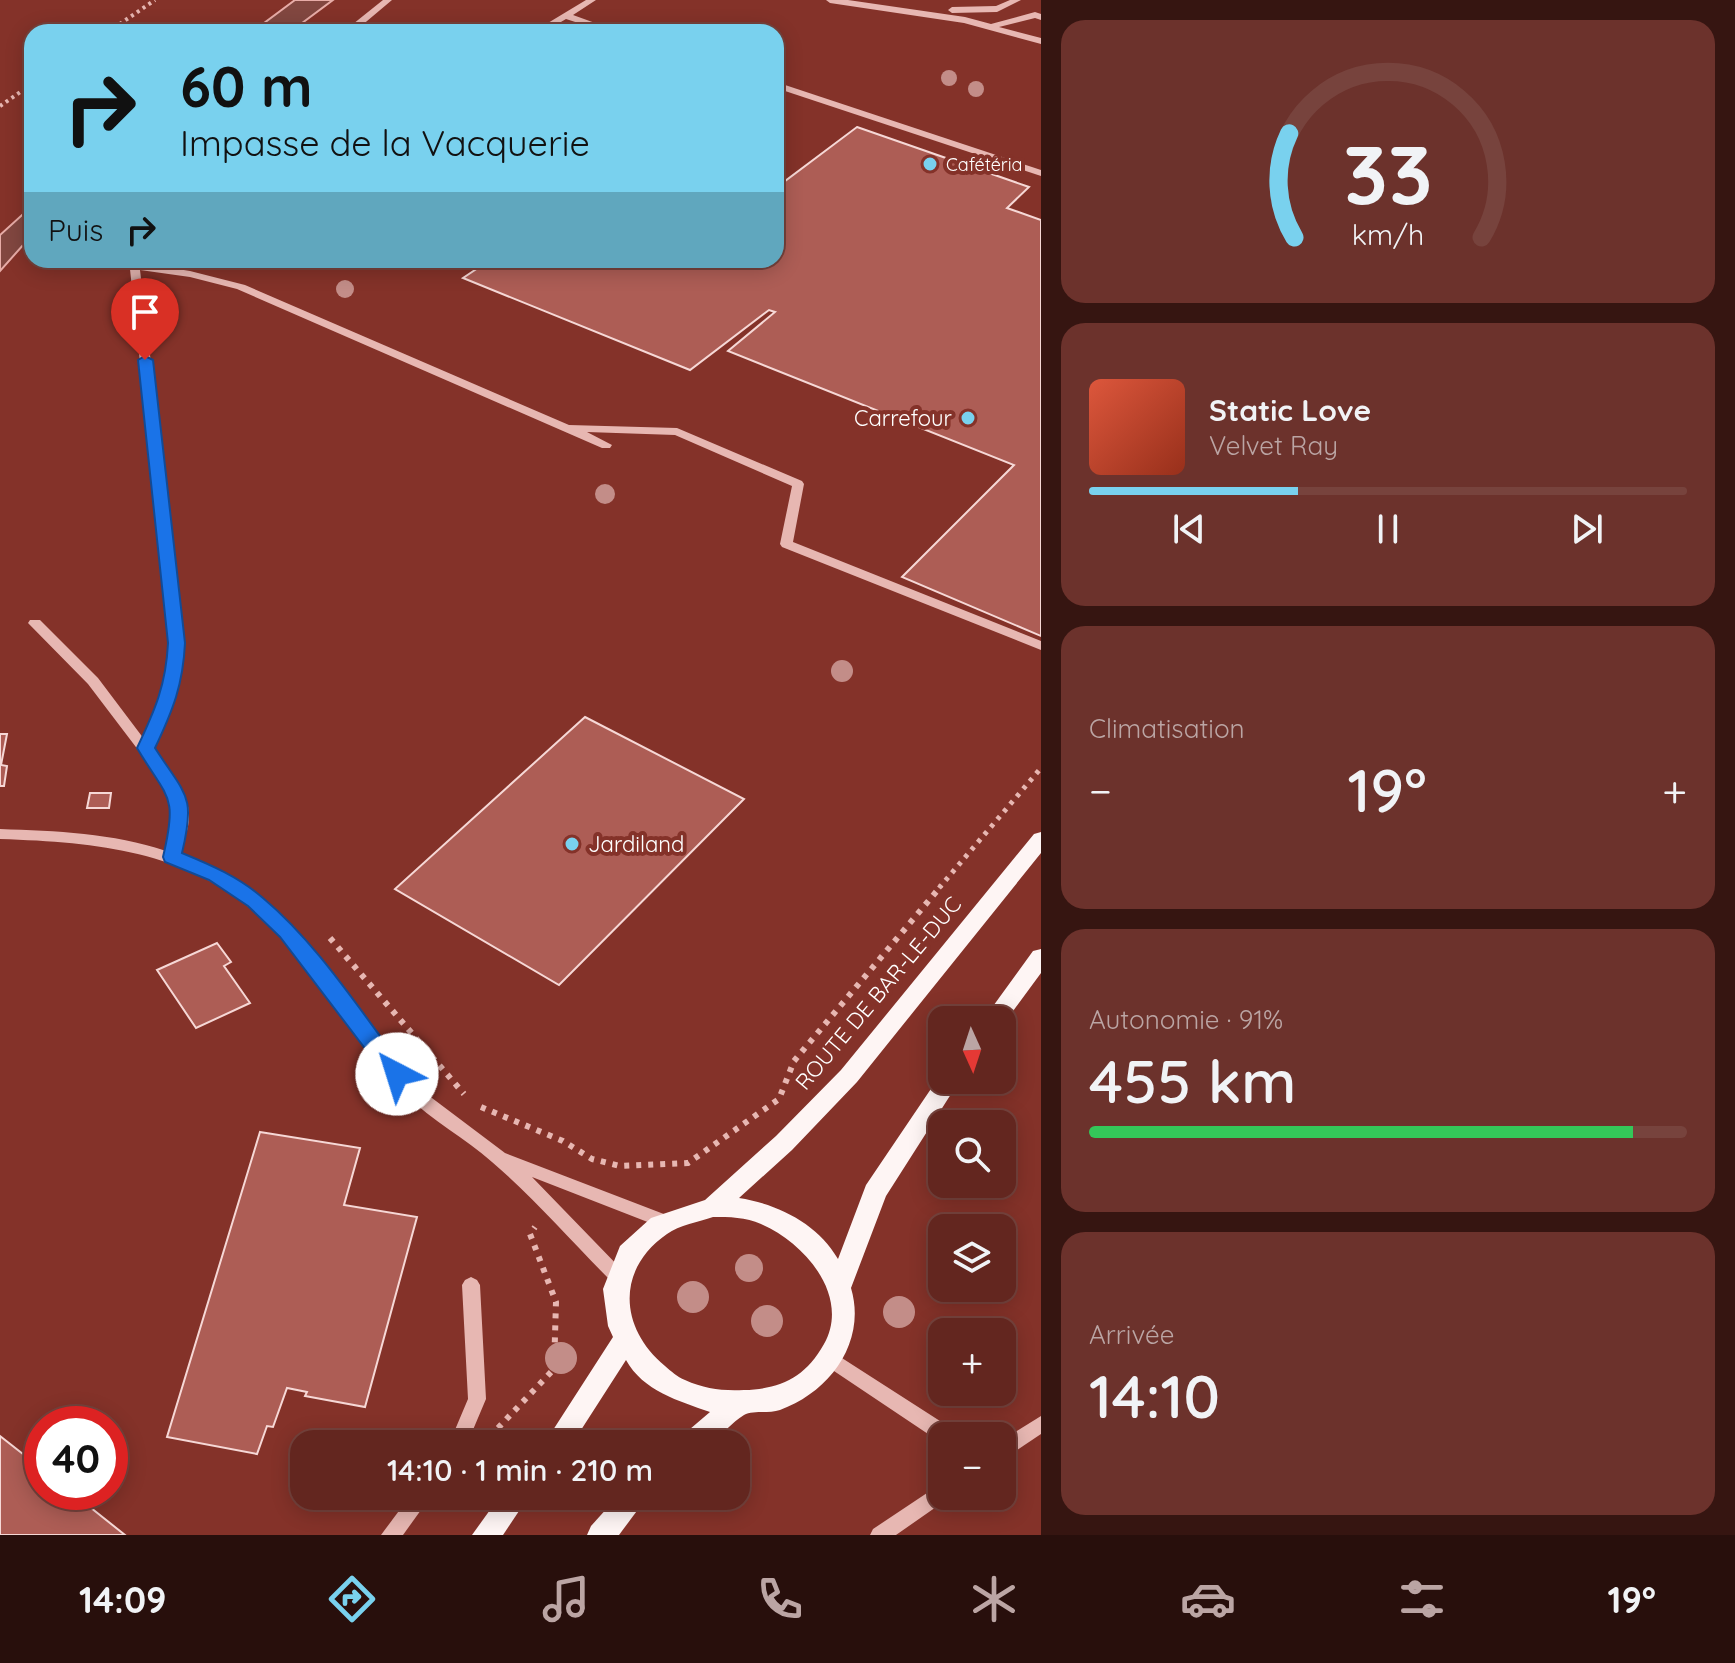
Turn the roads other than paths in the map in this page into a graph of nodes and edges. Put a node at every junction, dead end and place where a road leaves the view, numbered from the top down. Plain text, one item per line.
1 (388, 0) edge
2 (592, 0) edge
3 (830, 0) edge
4 (874, 0) edge
5 (1017, 0) edge
6 (1007, 7) junction
7 (997, 9) junction
8 (1039, 15) edge
9 (566, 16) junction
10 (358, 24) edge
11 (552, 24) edge
12 (590, 24) edge
13 (993, 25) junction
14 (1041, 30) edge
15 (1036, 40) edge
16 (784, 88) edge
17 (1041, 173) edge
18 (136, 268) edge
19 (160, 268) edge
20 (565, 428) junction
21 (606, 445) dead end
22 (35, 623) dead end
23 (1041, 646) edge
24 (146, 748) junction
25 (0, 834) edge
26 (1041, 839) edge
27 (172, 857) junction
28 (1041, 957) edge
29 (1004, 1006) edge
30 (939, 1094) edge
31 (499, 1157) junction
32 (713, 1207) junction
33 (663, 1221) junction
34 (618, 1277) junction
35 (471, 1285) dead end
36 (840, 1286) junction
37 (625, 1340) junction
38 (831, 1359) junction
39 (736, 1406) junction
40 (928, 1423) edge
41 (1041, 1424) edge
42 (464, 1430) edge
43 (566, 1430) edge
44 (708, 1430) edge
45 (1016, 1441) edge
46 (928, 1502) edge
47 (411, 1510) edge
48 (505, 1510) edge
49 (623, 1510) edge
50 (391, 1535) edge
51 (486, 1535) edge
52 (601, 1535) edge
53 (880, 1535) edge

1 - 10 street
2 - 9 street
3 - 13 street
4 - 7 street
5 - 6 street
6 - 7 street
6 - 8 street
7 - 13 street
8 - 13 street
9 - 11 street
9 - 12 street
13 - 15 street
14 - 15 street
16 - 17 street
18 - 24 street
19 - 20 street
20 - 21 street
20 - 23 street
22 - 24 street
24 - 27 street
25 - 27 street
26 - 32 main road, ROUTE DE BAR-LE-DUC
27 - 31 street
28 - 29 main road
30 - 36 main road
31 - 33 street
31 - 34 street
32 - 33 main road
32 - 36 main road
33 - 34 main road
34 - 37 main road
35 - 42 street
36 - 38 main road
37 - 39 main road
37 - 43 main road
38 - 39 main road
38 - 40 street
39 - 44 main road
41 - 45 street
46 - 53 street
47 - 50 street
48 - 51 main road
49 - 52 main road

